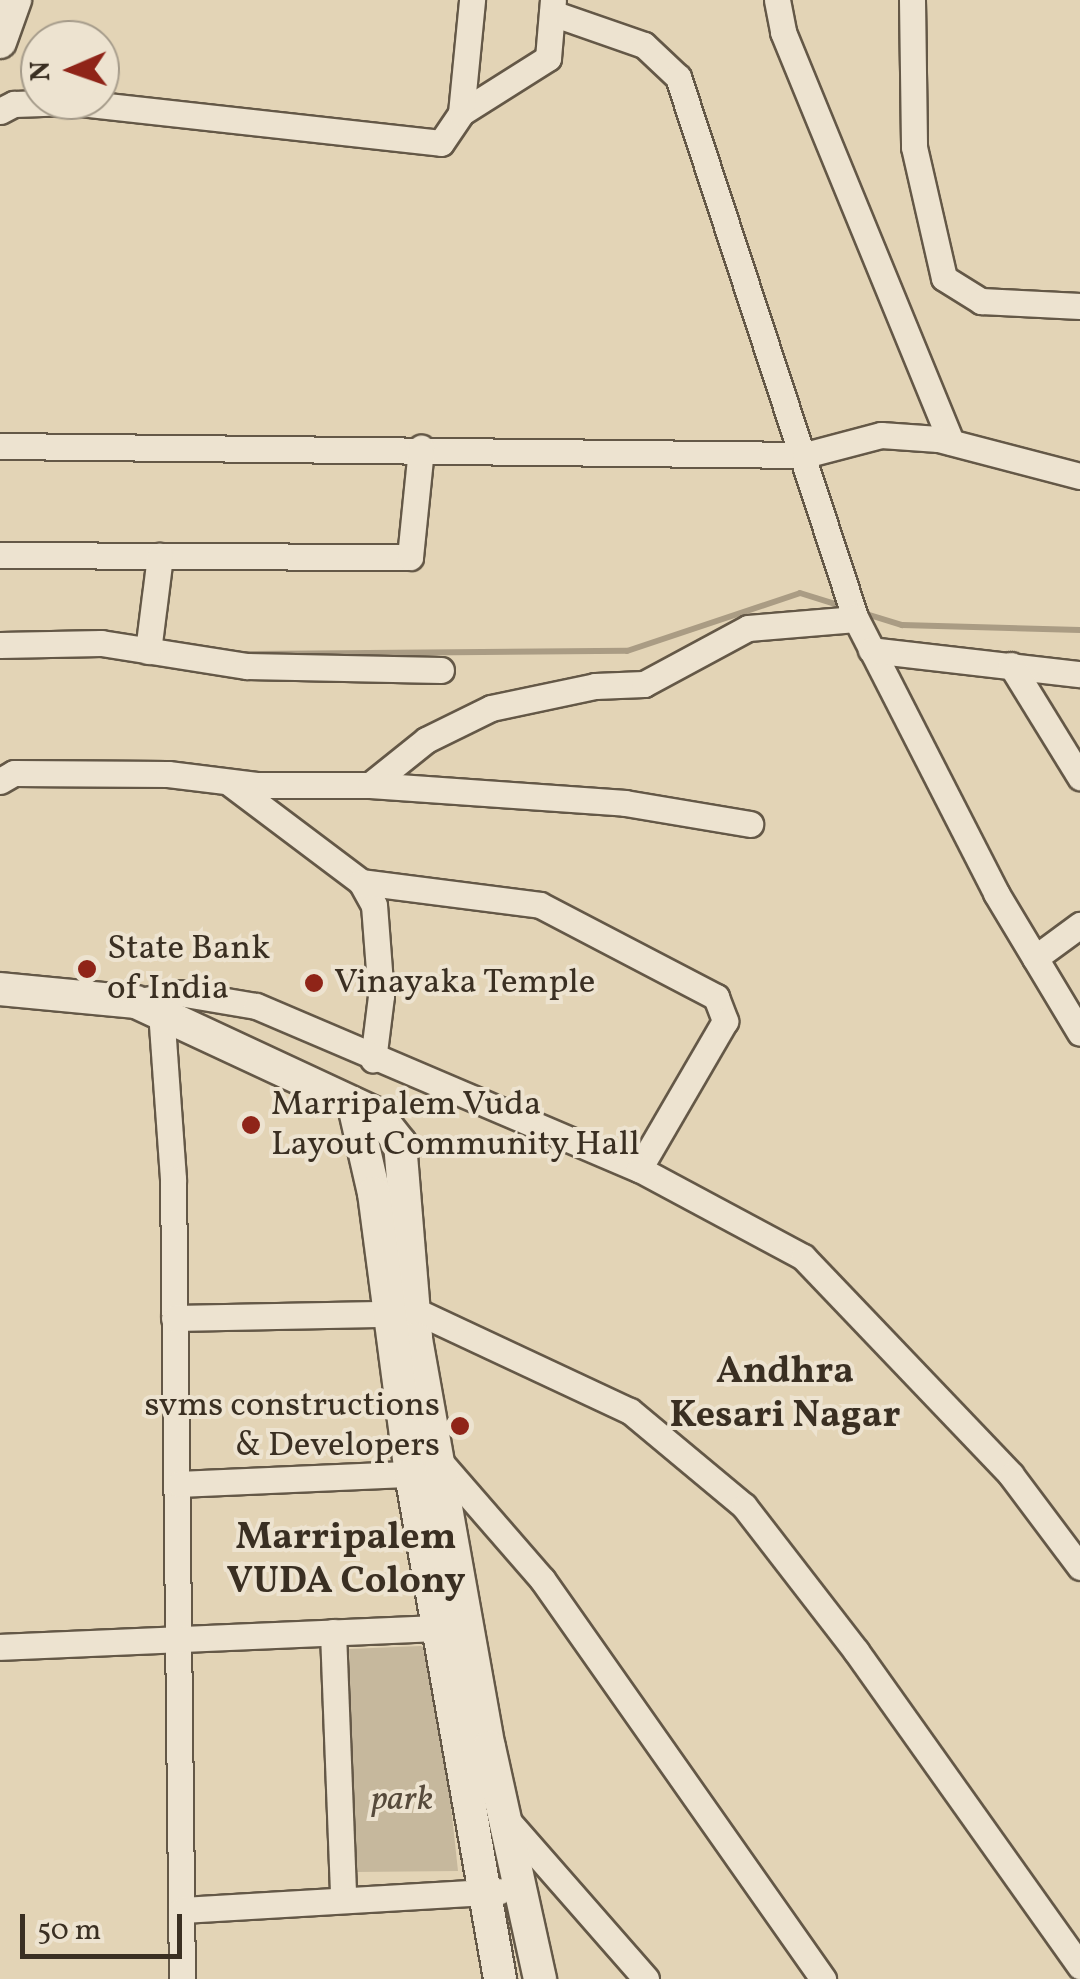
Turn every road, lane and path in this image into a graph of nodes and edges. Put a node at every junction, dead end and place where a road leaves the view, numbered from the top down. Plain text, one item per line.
1 (14, 0) edge
2 (472, 0) edge
3 (777, 0) edge
4 (912, 0) edge
5 (553, 7) edge
6 (0, 42) edge
7 (0, 111) edge
8 (461, 112) junction
9 (1080, 306) edge
10 (951, 442) junction
11 (0, 446) edge
12 (421, 448) junction
13 (805, 454) junction
14 (1080, 476) edge
15 (0, 554) edge
16 (160, 556) junction
17 (853, 612) junction
18 (0, 645) edge
19 (872, 650) junction
20 (148, 651) junction
21 (1010, 665) junction
22 (441, 670) dead end
23 (1080, 674) edge
24 (1080, 778) edge
25 (0, 781) edge
26 (225, 781) junction
27 (370, 785) junction
28 (750, 824) dead end
29 (361, 882) junction
30 (1080, 924) edge
31 (1035, 958) junction
32 (0, 989) edge
33 (148, 1006) junction
34 (1080, 1033) edge
35 (373, 1060) junction
36 (639, 1170) junction
37 (402, 1312) junction
38 (174, 1318) junction
39 (426, 1468) junction
40 (178, 1484) junction
41 (1080, 1567) edge
42 (452, 1627) junction
43 (334, 1632) junction
44 (182, 1638) junction
45 (0, 1647) edge
46 (507, 1820) junction
47 (503, 1891) junction
48 (343, 1896) junction
49 (182, 1910) junction
50 (1080, 1966) edge
51 (182, 1979) edge
52 (500, 1979) edge
53 (540, 1979) edge
54 (646, 1979) edge
55 (823, 1979) edge

1 - 6 street
2 - 8 street
3 - 10 street
4 - 9 street
5 - 8 street
5 - 13 street
7 - 8 street
10 - 13 street
10 - 14 street
11 - 12 street
12 - 13 street
12 - 16 street
13 - 17 street
15 - 16 street
16 - 20 street
17 - 19 street
17 - 27 street
18 - 20 street
19 - 21 street
19 - 31 street
20 - 22 street
21 - 23 street
21 - 24 street
25 - 26 street
26 - 27 street
26 - 29 street
27 - 28 street
29 - 35 street
29 - 36 street
30 - 31 street
31 - 34 street
32 - 33 street
33 - 35 street
33 - 37 street
33 - 38 street
35 - 36 street
36 - 41 street
37 - 38 street
37 - 39 street
37 - 50 street
38 - 40 street
39 - 40 street
39 - 42 street
39 - 55 street
40 - 44 street
42 - 43 street
42 - 46 street
42 - 47 street
43 - 44 street
43 - 48 street
44 - 45 street
44 - 49 street
46 - 47 street
46 - 54 street
47 - 48 street
47 - 52 street
47 - 53 street
48 - 49 street
49 - 51 street

